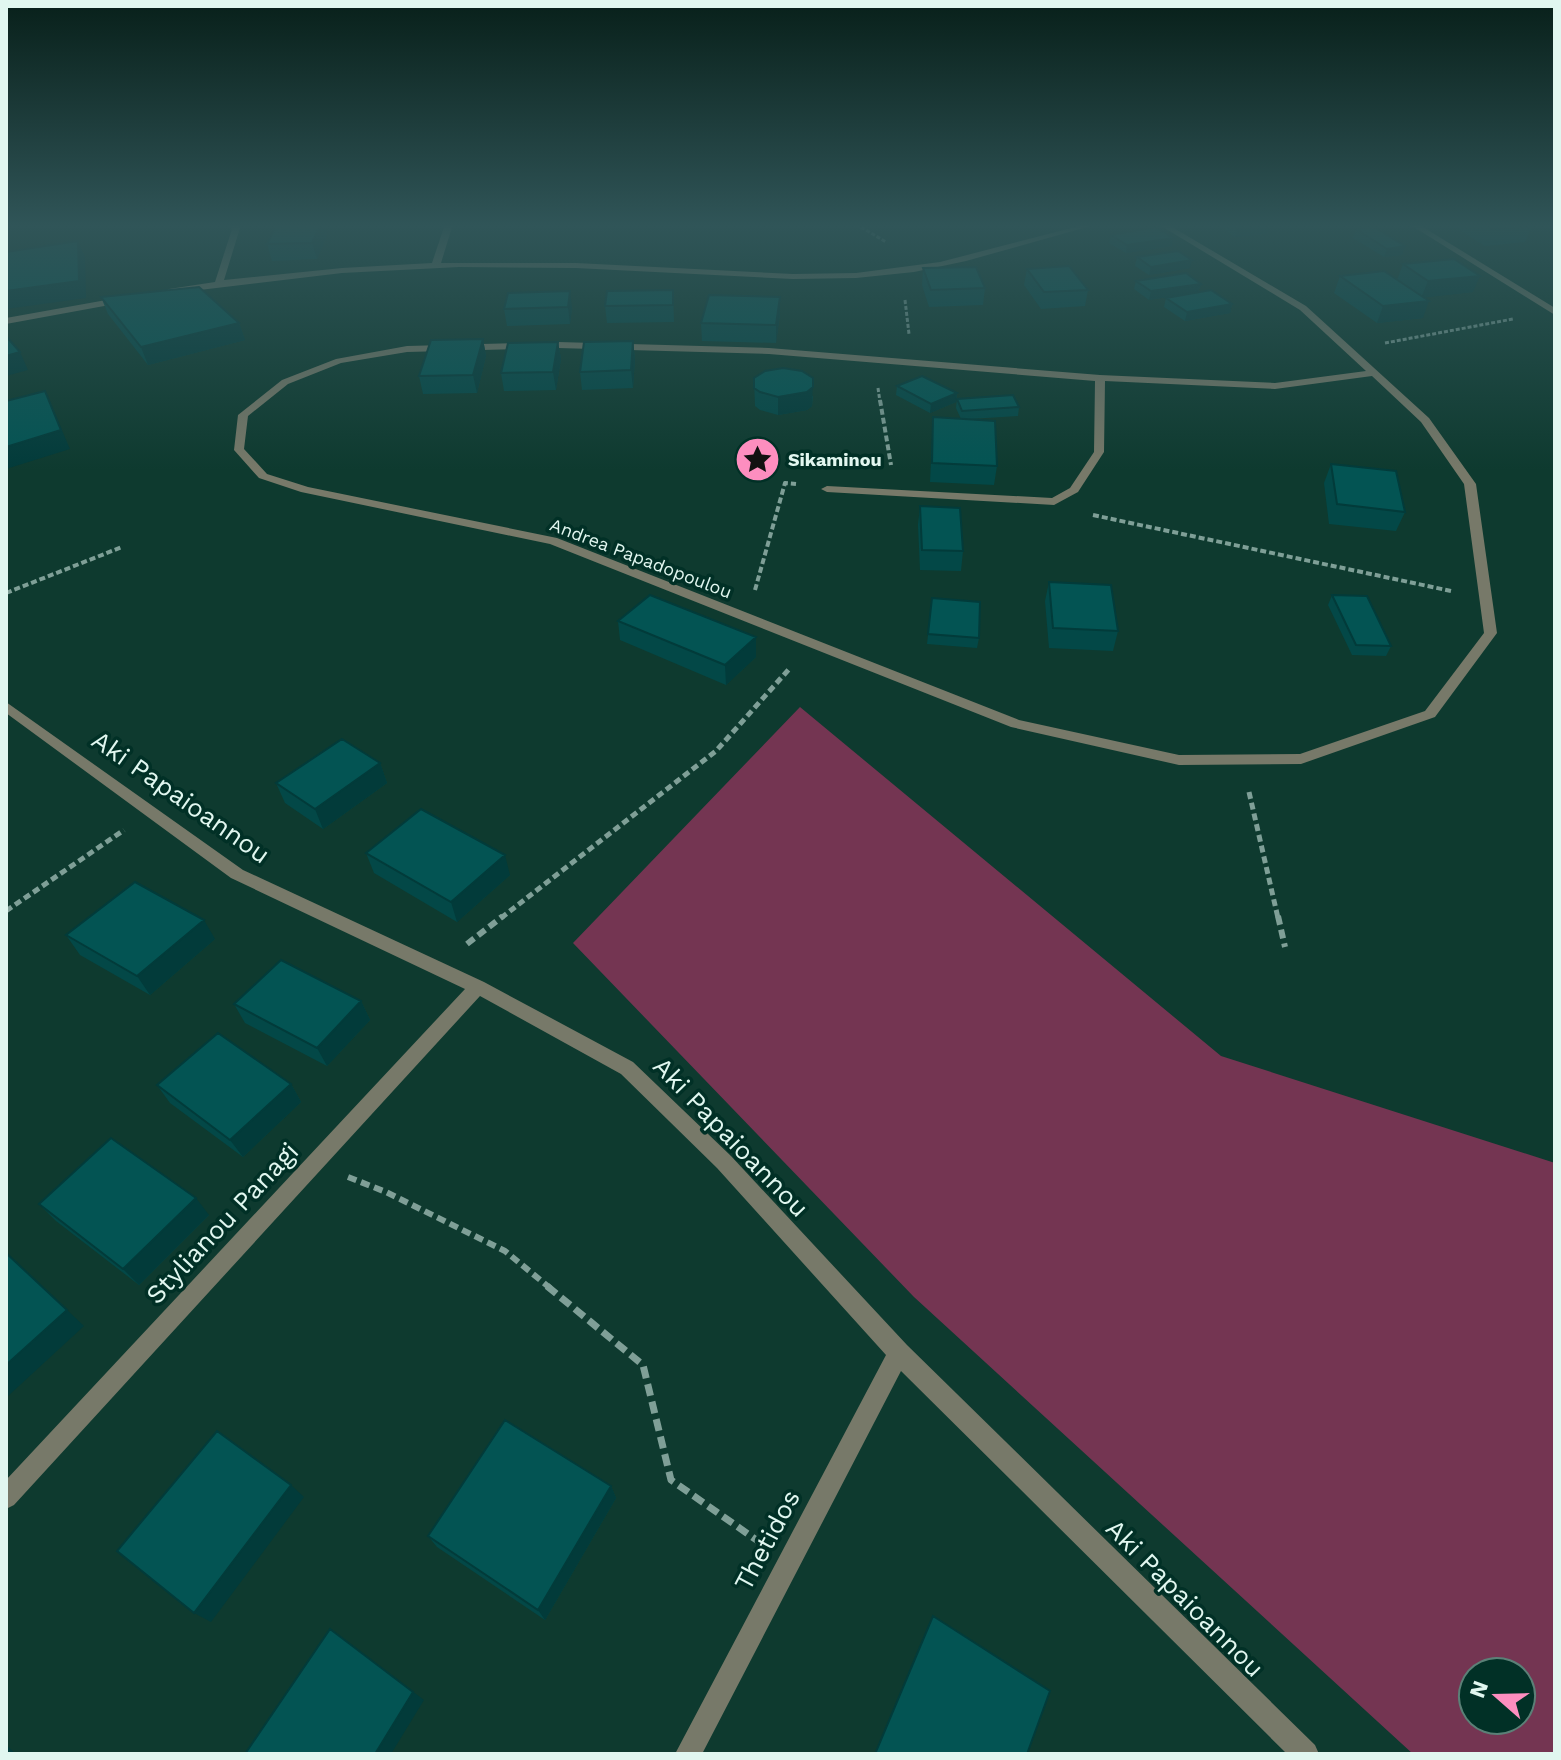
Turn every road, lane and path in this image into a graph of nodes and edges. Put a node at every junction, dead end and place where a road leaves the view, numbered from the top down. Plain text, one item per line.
1 (88, 306) edge
2 (906, 306) edge
3 (1300, 306) edge
4 (1555, 311) edge
5 (6, 321) edge
6 (1349, 350) junction
7 (873, 360) junction
8 (913, 363) junction
9 (1374, 373) junction
10 (1100, 378) junction
11 (827, 489) joint
12 (895, 492) junction
13 (1054, 502) junction
14 (122, 547) dead end
15 (6, 593) edge
16 (1487, 598) junction
17 (747, 618) junction
18 (811, 643) junction
19 (6, 706) edge
20 (1241, 759) junction
21 (151, 811) junction
22 (6, 911) edge
23 (1285, 947) dead end
24 (438, 968) junction
25 (478, 987) junction
26 (314, 1164) junction
27 (899, 1353) junction
28 (6, 1497) edge
29 (789, 1562) junction
30 (688, 1754) edge
31 (1306, 1754) edge

1 - 5 street
2 - 8 path
3 - 6 street, Andrea Papadopoulou
4 - 6 path
6 - 9 street, Andrea Papadopoulou
7 - 8 street, Andrea Papadopoulou
7 - 12 path
7 - 17 street, Andrea Papadopoulou
8 - 10 street, Andrea Papadopoulou
9 - 10 street, Andrea Papadopoulou
9 - 16 street, Andrea Papadopoulou
10 - 13 street
11 - 12 street
11 - 17 path
12 - 13 street
13 - 16 path
14 - 15 path
16 - 20 street, Andrea Papadopoulou
17 - 18 street, Andrea Papadopoulou
18 - 20 street, Andrea Papadopoulou
18 - 24 path
19 - 21 street, Aki Papaioannou
20 - 23 path
21 - 22 path
21 - 24 street, Aki Papaioannou
24 - 25 street, Aki Papaioannou
25 - 26 street, Stylianou Panagi
25 - 27 street, Aki Papaioannou
26 - 28 street, Stylianou Panagi
26 - 29 path
27 - 29 street, Thetidos
27 - 31 street, Aki Papaioannou
29 - 30 street, Thetidos

